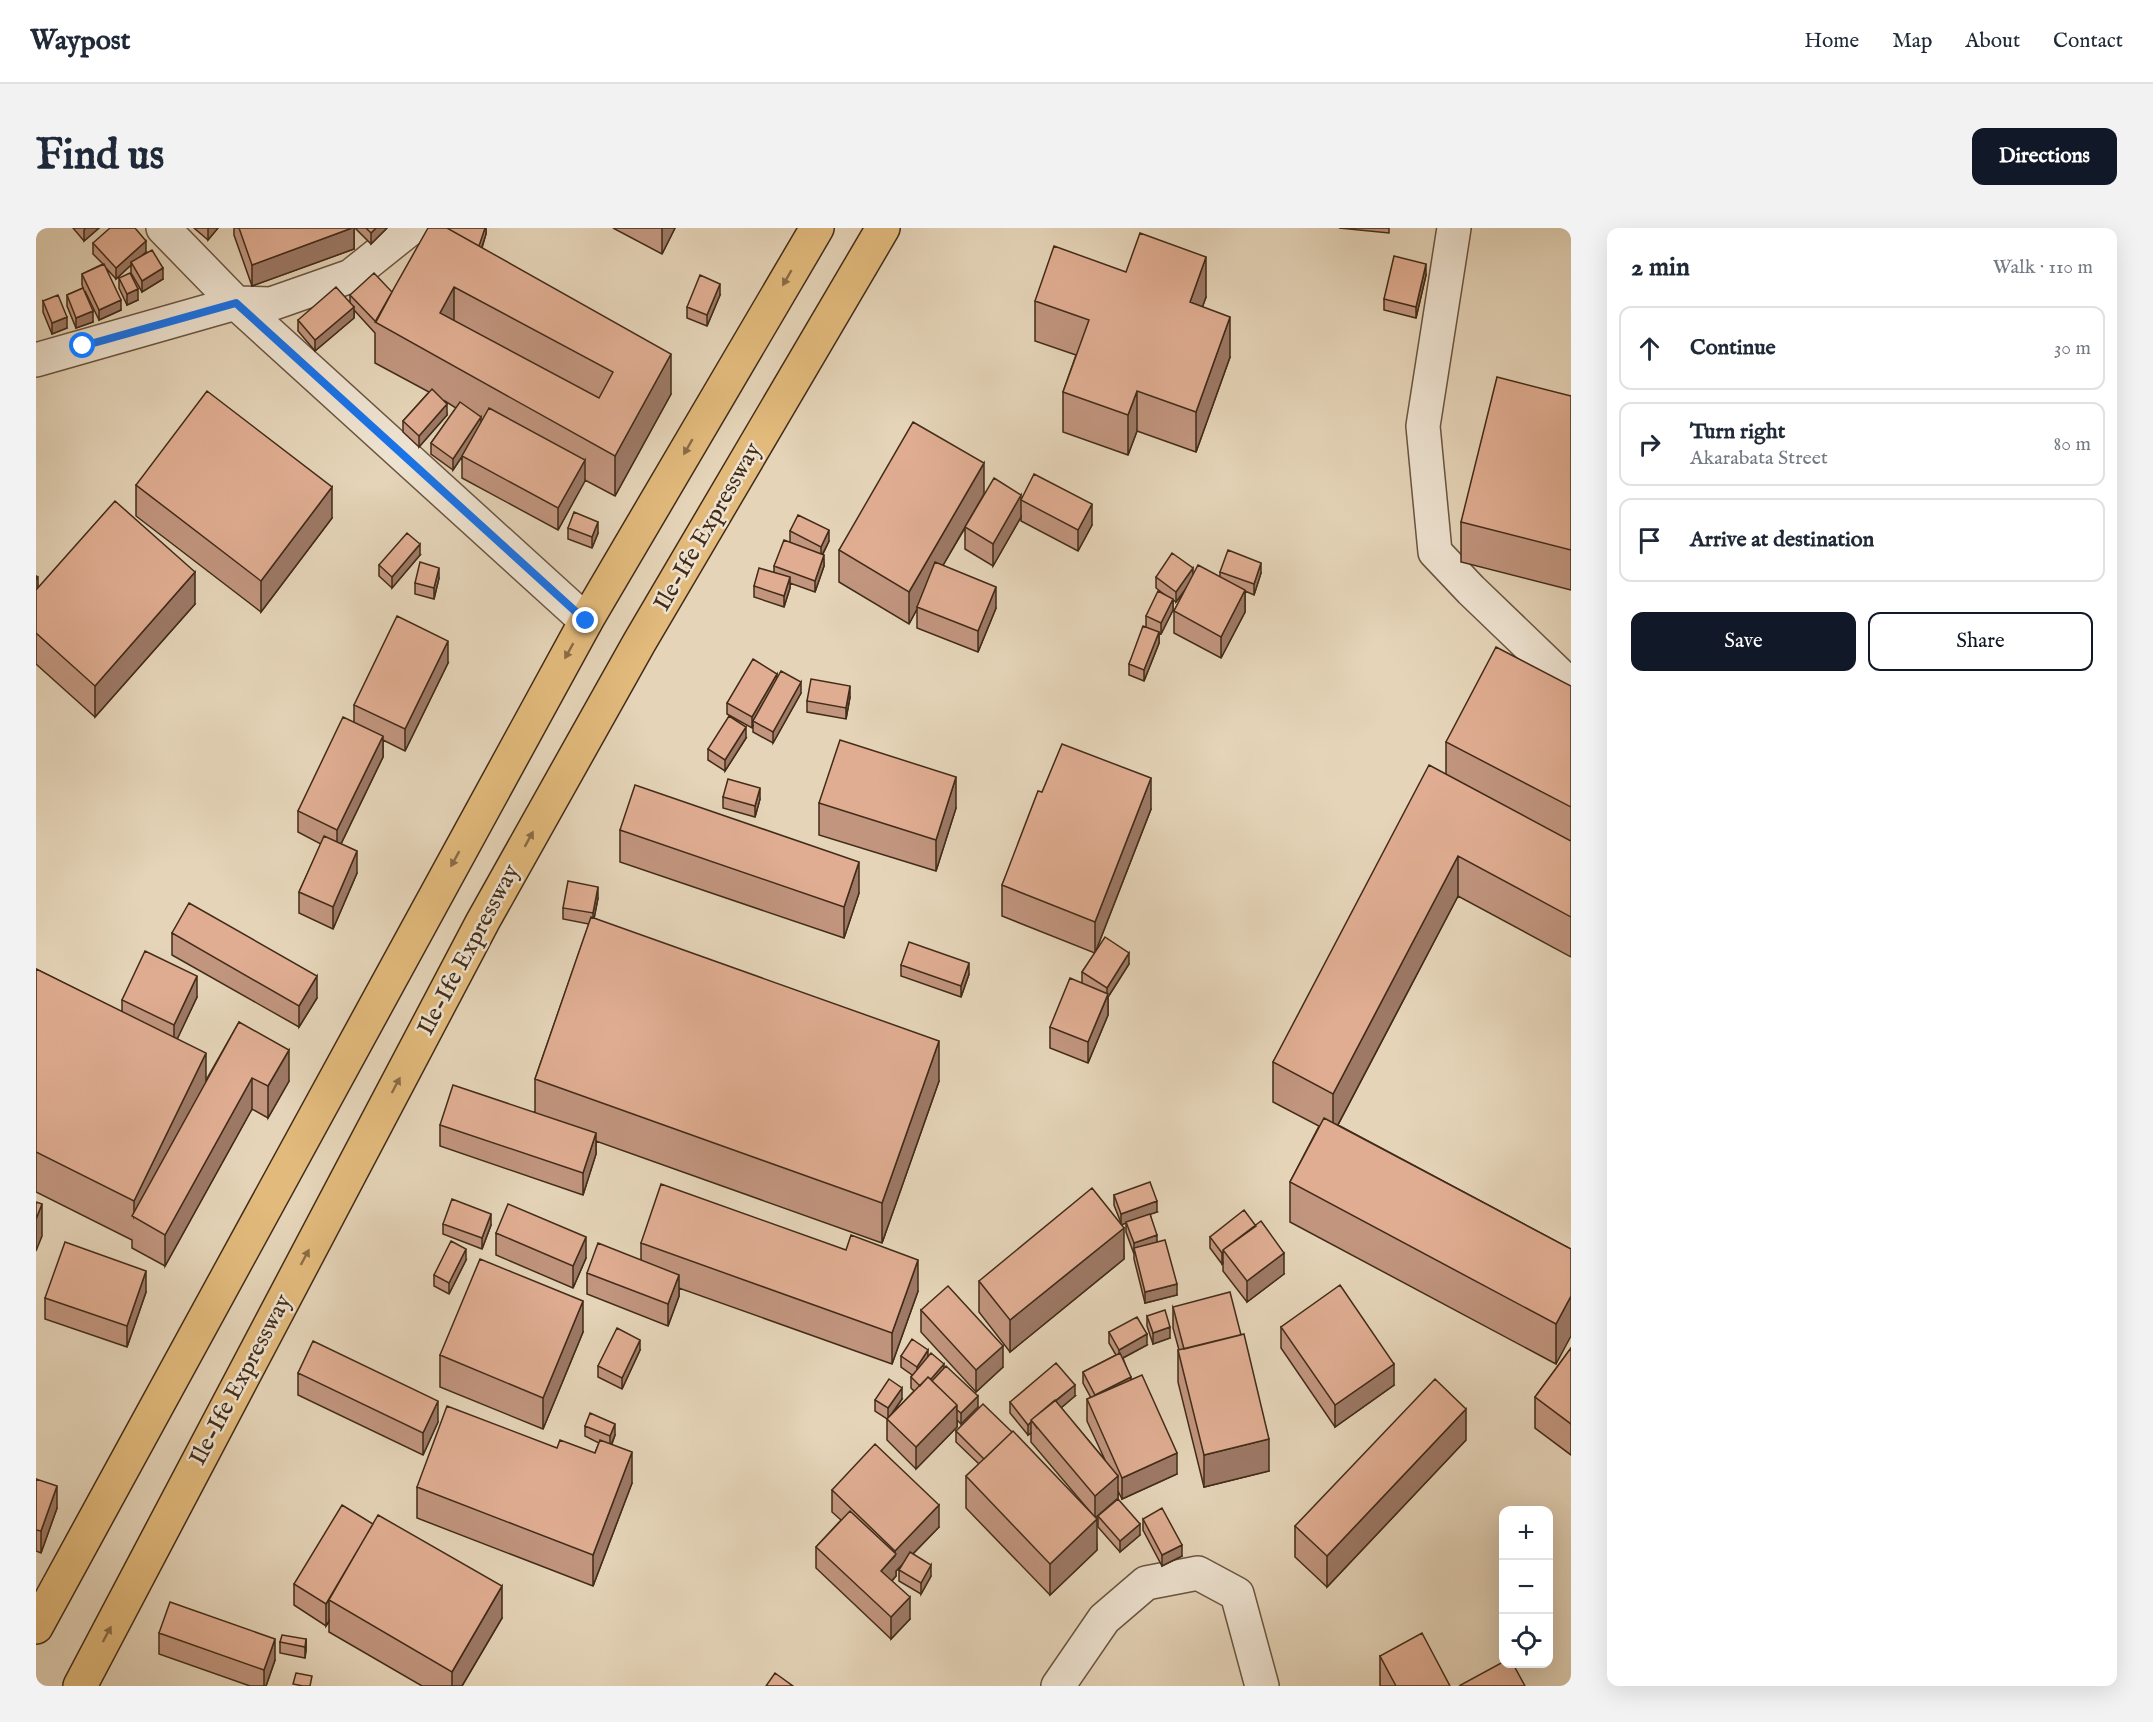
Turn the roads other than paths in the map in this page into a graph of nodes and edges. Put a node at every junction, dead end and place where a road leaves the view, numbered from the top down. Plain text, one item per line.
1 (163, 228) edge
2 (411, 228) edge
3 (817, 228) edge
4 (883, 228) edge
5 (1454, 228) edge
6 (236, 303) junction
7 (36, 360) edge
8 (586, 621) junction
9 (1571, 686) edge
10 (36, 1627) edge
11 (80, 1686) edge
12 (1058, 1686) edge
13 (1262, 1686) edge

1 - 6 street
2 - 6 street
3 -> 8 main road
11 -> 4 main road, Ile-Ife Expressway
5 - 9 street
6 - 7 street
6 - 8 street
8 -> 10 main road
12 - 13 street

